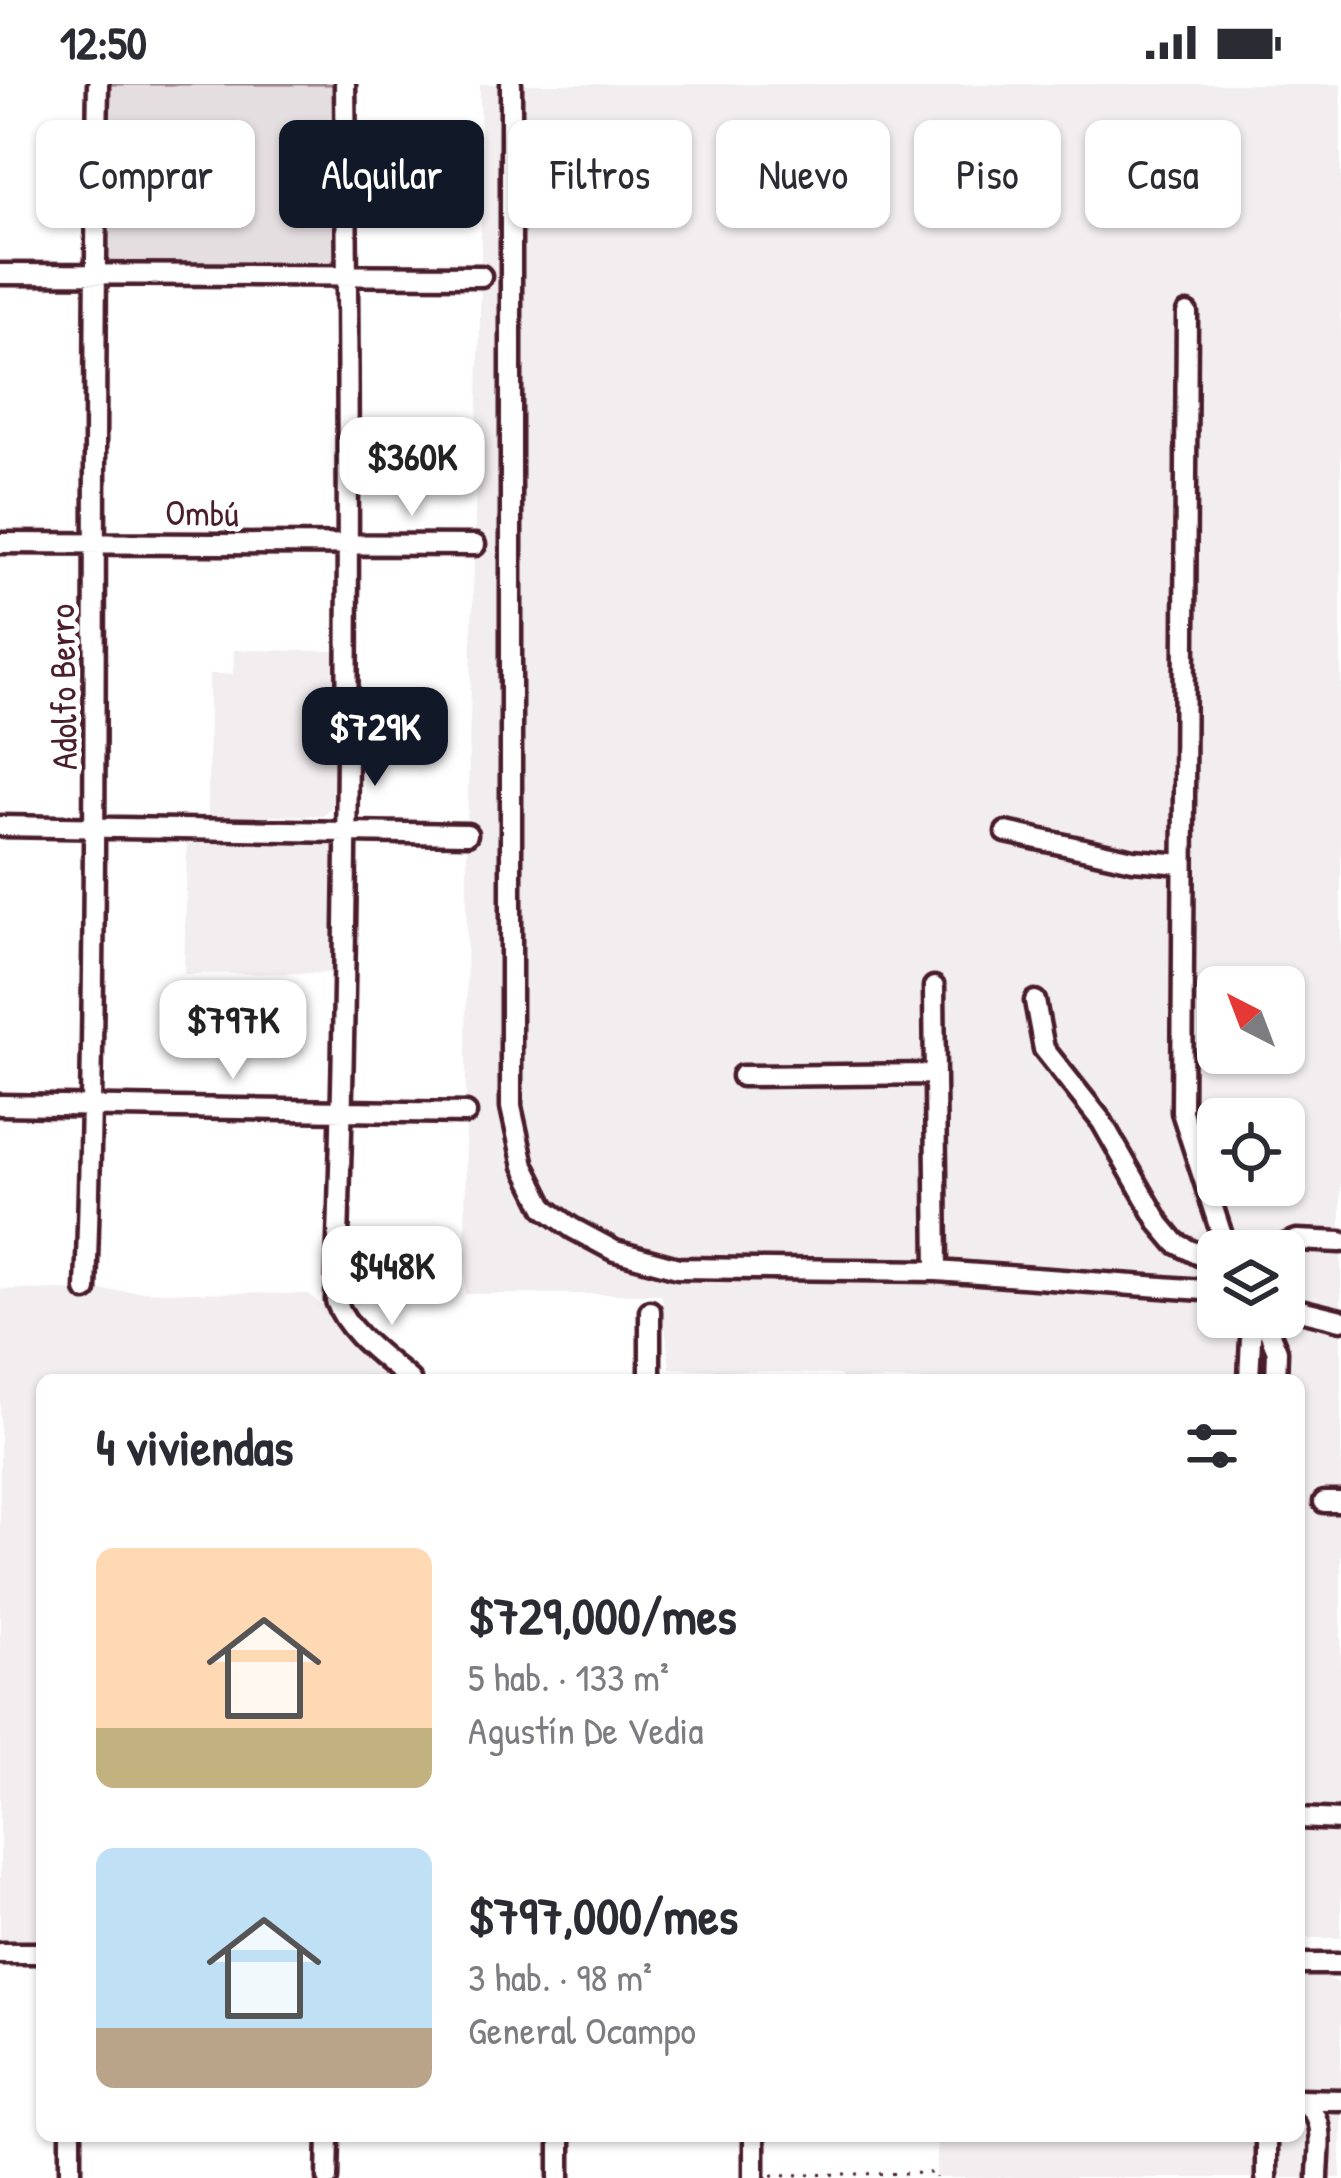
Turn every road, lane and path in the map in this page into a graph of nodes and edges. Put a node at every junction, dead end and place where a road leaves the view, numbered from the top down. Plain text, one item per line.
1 (98, 84) edge
2 (345, 84) edge
3 (511, 84) edge
4 (0, 274) edge
5 (95, 275) junction
6 (347, 276) junction
7 (482, 276) dead end
8 (1187, 313) dead end
9 (0, 543) edge
10 (94, 544) junction
11 (475, 545) dead end
12 (350, 546) junction
13 (0, 826) edge
14 (97, 828) junction
15 (1006, 832) dead end
16 (347, 833) junction
17 (467, 834) dead end
18 (1183, 864) junction
19 (934, 987) dead end
20 (1035, 1001) dead end
21 (935, 1074) junction
22 (742, 1076) dead end
23 (0, 1105) edge
24 (93, 1106) junction
25 (343, 1111) junction
26 (466, 1113) dead end
27 (1220, 1230) edge
28 (1305, 1240) edge
29 (1341, 1242) edge
30 (1197, 1254) edge
31 (937, 1271) junction
32 (86, 1290) dead end
33 (1197, 1290) edge
34 (650, 1311) dead end
35 (1305, 1311) edge
36 (1341, 1320) edge
37 (1251, 1338) edge
38 (1272, 1338) edge
39 (403, 1374) edge
40 (650, 1374) edge
41 (1249, 1374) edge
42 (1276, 1374) edge
43 (1305, 1818) edge
44 (1341, 1820) edge
45 (0, 1953) edge
46 (36, 1953) edge
47 (1305, 1964) edge
48 (1341, 1964) edge
49 (1305, 2100) edge
50 (1341, 2100) edge
51 (1305, 2103) edge
52 (71, 2142) edge
53 (329, 2142) edge
54 (560, 2142) edge
55 (755, 2142) edge
56 (1266, 2142) edge
57 (760, 2174) edge
58 (71, 2178) edge
59 (328, 2178) edge
60 (560, 2178) edge
61 (936, 2178) edge
62 (1266, 2178) edge
63 (1318, 2178) edge

1 - 5 street, Adolfo Berro
2 - 6 street
3 - 31 street
4 - 5 street
5 - 6 street
5 - 10 street, Adolfo Berro
6 - 7 street
6 - 12 street
8 - 18 street
9 - 10 street, Ombú
10 - 12 street, Ombú
10 - 14 street, Adolfo Berro
11 - 12 street, Ombú
12 - 16 street
13 - 14 street
14 - 16 street
14 - 24 street, Adolfo Berro
15 - 18 street
16 - 17 street
16 - 25 street
18 - 27 street
19 - 21 street
20 - 30 street
21 - 22 street
21 - 31 street
23 - 24 street
24 - 25 street
24 - 32 street, Adolfo Berro
25 - 26 street
25 - 39 street
28 - 29 street
31 - 33 street
34 - 40 street
35 - 36 street
37 - 41 street
38 - 42 street
43 - 44 street
45 - 46 street
47 - 48 street
49 - 50 street
51 - 63 street
52 - 58 street
53 - 59 street
54 - 60 street
55 - 57 street
56 - 62 street
57 - 61 path

